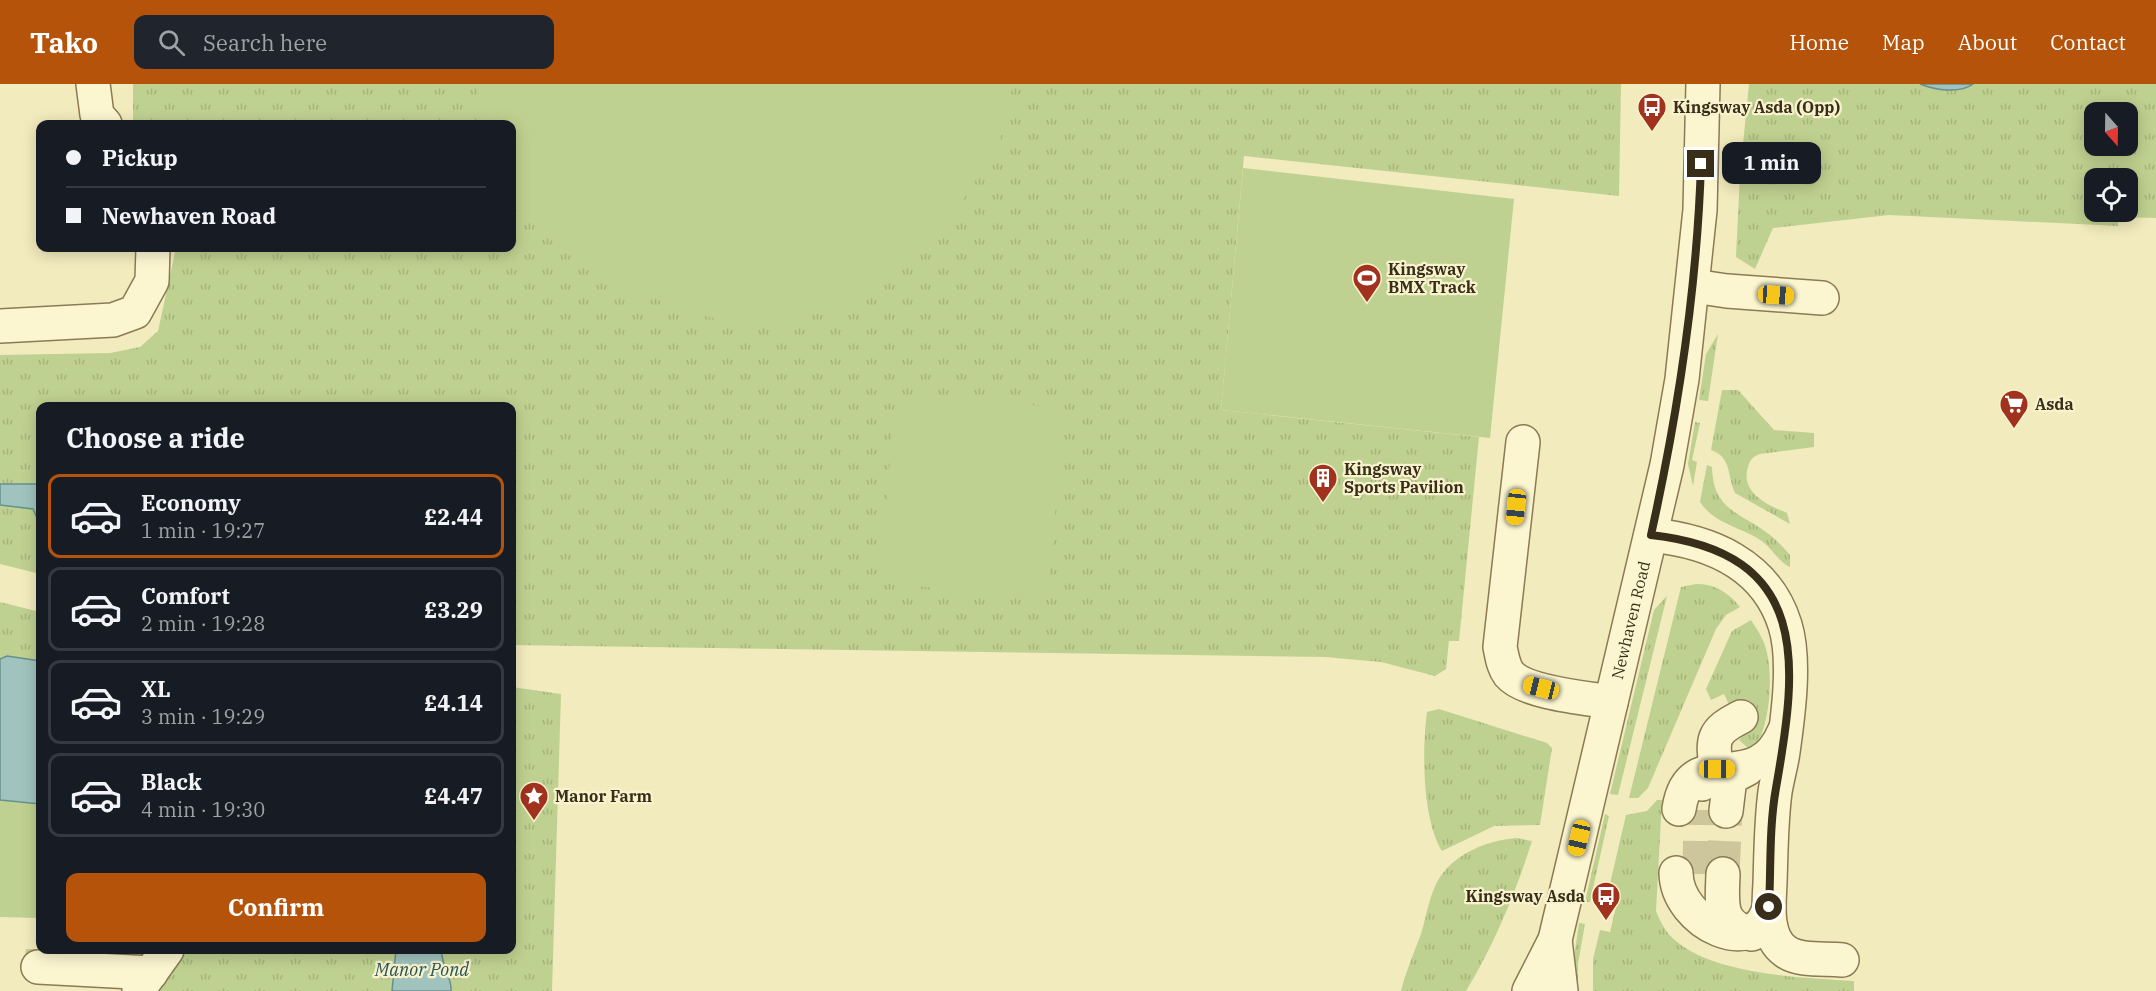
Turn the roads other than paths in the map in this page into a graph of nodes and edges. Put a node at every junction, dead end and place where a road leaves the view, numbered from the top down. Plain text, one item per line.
1 (93, 84) edge
2 (1703, 84) edge
3 (101, 120) edge
4 (153, 252) edge
5 (1693, 286) junction
6 (1822, 298) dead end
7 (0, 326) edge
8 (1523, 442) dead end
9 (1651, 535) junction
10 (1611, 702) junction
11 (1741, 717) dead end
12 (1786, 727) junction
13 (1732, 769) junction
14 (1769, 907) junction
15 (1745, 932) junction
16 (1555, 940) junction
17 (1783, 951) junction
18 (1842, 960) dead end
19 (38, 967) dead end
20 (152, 971) edge
21 (1529, 991) edge
22 (1561, 991) edge

1 - 3 street
2 - 5 street, Newhaven Road
4 - 7 street
5 - 6 street
5 - 9 street, Newhaven Road
8 - 10 street
9 - 10 street, Newhaven Road
9 - 12 street
10 - 16 street, Newhaven Road
11 - 13 street
12 - 13 street
12 - 14 street
13 - 13 street
14 - 15 street
14 - 17 street
15 - 15 street
15 - 17 street
16 - 21 street, Newhaven Road
16 - 22 street, Newhaven Road
17 - 18 street
19 - 20 street

